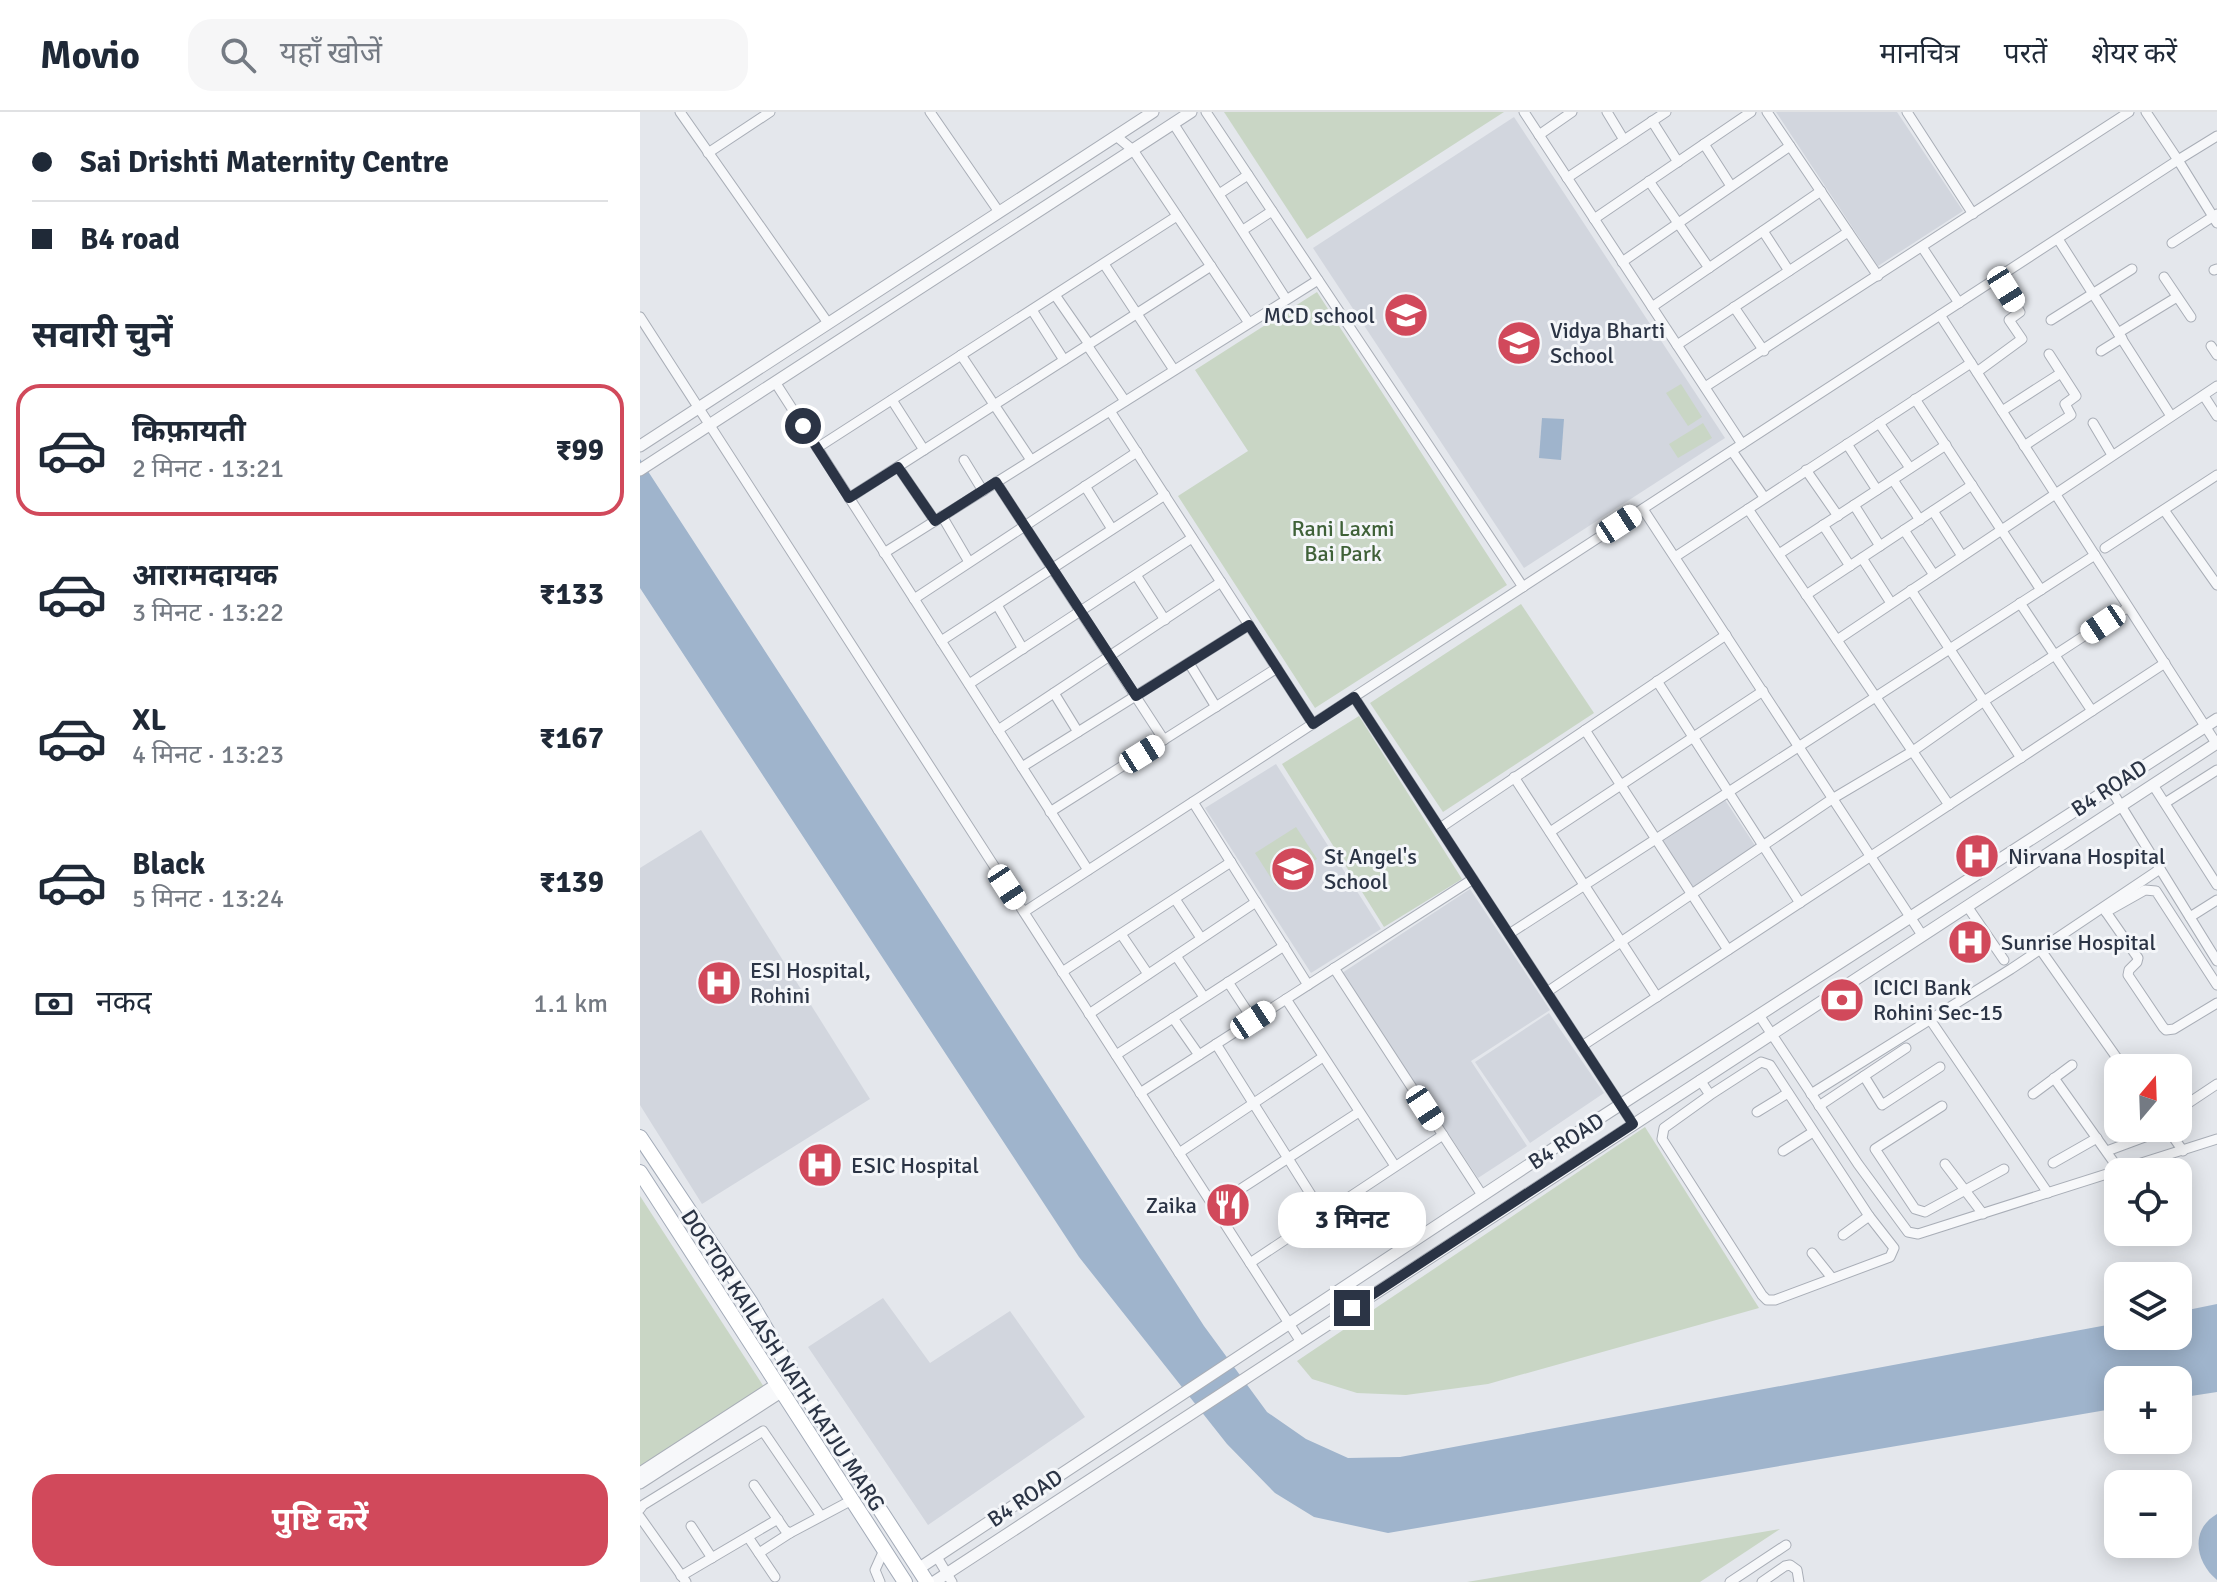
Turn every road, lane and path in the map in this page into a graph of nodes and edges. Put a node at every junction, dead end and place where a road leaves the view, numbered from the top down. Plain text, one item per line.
1 (680, 112) edge
2 (770, 112) edge
3 (930, 112) edge
4 (1153, 112) edge
5 (1191, 112) edge
6 (1206, 112) edge
7 (1524, 112) edge
8 (1572, 112) edge
9 (1607, 112) edge
10 (1666, 112) edge
11 (1751, 112) edge
12 (1767, 112) edge
13 (1907, 112) edge
14 (2129, 112) edge
15 (2146, 112) edge
16 (757, 116) edge
17 (1652, 121) junction
18 (1173, 123) junction
19 (1539, 135) junction
20 (1116, 136) junction
21 (2217, 136) edge
22 (1624, 140) junction
23 (1704, 144) junction
24 (1790, 146) junction
25 (1133, 150) junction
26 (708, 153) junction
27 (2178, 160) junction
28 (1678, 162) junction
29 (1248, 175) junction
30 (1567, 178) junction
31 (1649, 181) junction
32 (1731, 186) junction
33 (1821, 191) junction
34 (1219, 194) junction
35 (1272, 211) junction
36 (999, 212) junction
37 (1973, 214) junction
38 (1177, 216) junction
39 (2216, 218) edge
40 (1594, 219) junction
41 (1678, 223) junction
42 (1243, 230) junction
43 (1763, 231) junction
44 (1848, 232) junction
45 (2058, 239) junction
46 (2172, 243) dead end
47 (1922, 247) junction
48 (1622, 262) junction
49 (1104, 264) junction
50 (1211, 266) junction
51 (1709, 268) junction
52 (2132, 269) dead end
53 (1789, 271) junction
54 (1878, 276) junction
55 (1999, 277) junction
56 (2164, 277) dead end
57 (1318, 280) junction
58 (2093, 293) junction
59 (1055, 295) junction
60 (2177, 297) junction
61 (1286, 299) junction
62 (1959, 303) junction
63 (1652, 307) junction
64 (1734, 307) junction
65 (1032, 310) junction
66 (1137, 314) junction
67 (1940, 315) junction
68 (640, 317) edge
69 (2191, 317) dead end
70 (2051, 320) dead end
71 (828, 323) junction
72 (1249, 323) junction
73 (2120, 336) junction
74 (1088, 345) junction
75 (1677, 345) junction
76 (1764, 351) junction
77 (2101, 351) dead end
78 (2049, 354) dead end
79 (961, 355) junction
80 (1064, 360) junction
81 (1971, 363) junction
82 (1174, 370) junction
83 (1977, 372) junction
84 (2061, 373) junction
85 (775, 382) junction
86 (2217, 386) edge
87 (1705, 387) junction
88 (2204, 396) junction
89 (1915, 399) junction
90 (892, 400) junction
91 (1125, 401) junction
92 (994, 405) junction
93 (699, 408) junction
94 (1110, 411) junction
95 (2002, 411) junction
96 (2171, 416) junction
97 (2217, 416) edge
98 (1879, 423) junction
99 (2093, 423) dead end
100 (709, 425) junction
101 (1742, 444) junction
102 (1847, 444) junction
103 (1946, 445) junction
104 (640, 446) edge
105 (2024, 446) junction
106 (817, 448) junction
107 (924, 450) junction
108 (1732, 451) junction
109 (1137, 452) junction
110 (2112, 455) junction
111 (964, 460) dead end
112 (1031, 460) junction
113 (898, 467) junction
114 (1910, 468) junction
115 (640, 470) edge
116 (1806, 470) junction
117 (2217, 475) edge
118 (1893, 480) junction
119 (996, 482) junction
120 (1972, 485) junction
121 (1085, 486) junction
122 (1877, 490) junction
123 (983, 491) junction
124 (2055, 494) junction
125 (1165, 495) junction
126 (1764, 497) junction
127 (849, 498) junction
128 (1854, 505) junction
129 (1643, 509) junction
130 (1748, 509) junction
131 (2164, 510) junction
132 (1933, 511) junction
133 (1838, 516) junction
134 (939, 518) junction
135 (1920, 520) junction
136 (1823, 525) junction
137 (1025, 526) junction
138 (1112, 529) junction
139 (1904, 530) junction
140 (2002, 530) junction
141 (1192, 538) junction
142 (1880, 546) junction
143 (2105, 548) dead end
144 (884, 553) junction
145 (1779, 554) junction
146 (2095, 555) junction
147 (1962, 556) junction
148 (1675, 557) junction
149 (1862, 558) junction
150 (969, 562) junction
151 (1850, 566) junction
152 (1052, 568) junction
153 (1136, 575) junction
154 (1934, 575) junction
155 (1221, 582) junction
156 (2217, 585) edge
157 (1523, 587) junction
158 (1911, 590) junction
159 (2041, 590) junction
160 (1806, 595) junction
161 (914, 599) junction
162 (1891, 603) junction
163 (2020, 603) junction
164 (997, 605) junction
165 (2127, 608) junction
166 (1081, 611) junction
167 (1165, 620) junction
168 (1249, 625) junction
169 (1726, 635) junction
170 (1837, 640) junction
171 (941, 641) junction
172 (1949, 648) junction
173 (1023, 649) junction
174 (1110, 656) junction
175 (2055, 657) junction
176 (1189, 663) junction
177 (2165, 663) junction
178 (1277, 668) junction
179 (1657, 681) junction
180 (969, 684) junction
181 (1763, 691) junction
182 (1054, 693) junction
183 (1136, 696) junction
184 (1354, 697) junction
185 (1876, 698) junction
186 (1984, 701) junction
187 (1216, 707) junction
188 (2092, 711) junction
189 (2217, 719) edge
190 (1313, 724) junction
191 (2205, 726) junction
192 (998, 730) junction
193 (1585, 730) junction
194 (1078, 732) junction
195 (1693, 738) junction
196 (1164, 740) junction
197 (2217, 743) edge
198 (1799, 747) junction
199 (1913, 751) junction
200 (2021, 758) junction
201 (1022, 767) junction
202 (2216, 772) edge
203 (1514, 777) junction
204 (1621, 785) junction
205 (2153, 785) junction
206 (2110, 788) junction
207 (1729, 793) junction
208 (1832, 799) junction
209 (1193, 802) junction
210 (2165, 803) junction
211 (1949, 805) junction
212 (2121, 805) junction
213 (1050, 812) junction
214 (1440, 828) junction
215 (1550, 832) junction
216 (1656, 839) junction
217 (1763, 846) junction
218 (1871, 857) junction
219 (1231, 862) junction
220 (2160, 869) junction
221 (1088, 870) junction
222 (1473, 879) junction
223 (2217, 885) edge
224 (1585, 886) junction
225 (1693, 895) junction
226 (1175, 899) junction
227 (2217, 900) edge
228 (1256, 902) junction
229 (1800, 903) junction
230 (1967, 906) junction
231 (1024, 912) junction
232 (2106, 912) junction
233 (1910, 917) junction
234 (2190, 917) junction
235 (1121, 934) junction
236 (1509, 934) junction
237 (1922, 935) junction
238 (1201, 938) junction
239 (1621, 942) junction
240 (1284, 946) junction
241 (1728, 950) junction
242 (2042, 951) junction
243 (1176, 956) junction
244 (2004, 960) dead end
245 (2217, 961) edge
246 (1334, 968) junction
247 (1062, 972) junction
248 (1148, 974) junction
249 (1228, 982) junction
250 (1308, 985) junction
251 (2217, 985) edge
252 (1547, 992) junction
253 (1204, 997) junction
254 (1657, 997) junction
255 (1286, 999) junction
256 (2217, 1003) edge
257 (1089, 1014) junction
258 (1759, 1015) junction
259 (1173, 1018) junction
260 (1929, 1018) junction
261 (1253, 1020) junction
262 (1771, 1034) junction
263 (1216, 1044) junction
264 (1582, 1046) junction
265 (1906, 1048) dead end
266 (2114, 1054) edge
267 (1116, 1055) junction
268 (1199, 1055) junction
269 (1323, 1057) junction
270 (2072, 1065) dead end
271 (1940, 1067) dead end
272 (1864, 1076) junction
273 (2054, 1078) junction
274 (1700, 1080) junction
275 (2217, 1084) edge
276 (1140, 1093) junction
277 (1788, 1093) junction
278 (1811, 1094) junction
279 (2033, 1094) dead end
280 (1710, 1095) junction
281 (2192, 1101) edge
282 (1253, 1103) junction
283 (1620, 1105) junction
284 (1819, 1106) junction
285 (1942, 1106) dead end
286 (1359, 1112) junction
287 (1757, 1112) dead end
288 (1633, 1124) junction
289 (1813, 1132) junction
290 (1443, 1135) junction
291 (640, 1137) edge
292 (2097, 1138) junction
293 (2217, 1139) edge
294 (2131, 1142) edge
295 (2177, 1142) edge
296 (1783, 1151) dead end
297 (2107, 1151) junction
298 (2183, 1151) junction
299 (1179, 1153) junction
300 (1288, 1158) junction
301 (2112, 1158) edge
302 (2161, 1158) edge
303 (2053, 1163) dead end
304 (1858, 1164) junction
305 (1945, 1164) dead end
306 (1395, 1166) junction
307 (2004, 1169) dead end
308 (640, 1172) edge
309 (1842, 1175) junction
310 (2104, 1176) edge
311 (1963, 1190) junction
312 (2048, 1193) junction
313 (1482, 1195) junction
314 (1213, 1207) junction
315 (1323, 1214) junction
316 (1983, 1214) junction
317 (1869, 1216) junction
318 (1843, 1235) dead end
319 (1812, 1253) dead end
320 (1250, 1263) junction
321 (729, 1272) junction
322 (1832, 1278) junction
323 (714, 1283) junction
324 (1289, 1324) junction
325 (1301, 1342) junction
326 (779, 1388) junction
327 (640, 1473) edge
328 (640, 1483) edge
329 (754, 1485) dead end
330 (852, 1500) junction
331 (640, 1509) edge
332 (821, 1516) junction
333 (640, 1517) edge
334 (778, 1519) junction
335 (691, 1526) dead end
336 (790, 1533) junction
337 (748, 1537) junction
338 (1786, 1545) dead end
339 (884, 1550) junction
340 (759, 1553) junction
341 (937, 1557) junction
342 (712, 1558) junction
343 (922, 1576) edge
344 (775, 1577) dead end
345 (950, 1578) edge
346 (684, 1579) edge
347 (880, 1582) edge
348 (905, 1582) edge
349 (934, 1582) edge
350 (1730, 1582) edge
351 (1762, 1582) edge
352 (1799, 1582) edge

1 - 26 street
2 - 16 street
3 - 36 street
4 - 20 street
5 - 18 street
6 - 29 street
7 - 19 street
8 - 19 street
9 - 22 street
10 - 17 street
11 - 23 street
12 - 24 street
13 - 37 street
14 - 37 street
15 - 27 street
16 - 26 street
17 - 22 street
17 - 28 street
18 - 25 street
18 - 34 street
19 - 30 street
20 - 25 street
20 - 36 street
21 - 27 street
22 - 30 street
23 - 28 street
23 - 32 street
24 - 32 street
24 - 33 street
25 - 38 street
25 - 85 street
26 - 71 street
27 - 39 street
27 - 45 street
28 - 31 street
29 - 34 street
29 - 35 street
30 - 40 street
31 - 40 street
31 - 41 street
32 - 41 street
33 - 43 street
33 - 44 street
34 - 42 street
35 - 42 street
35 - 57 street
36 - 71 street
37 - 47 street
38 - 49 street
38 - 50 street
39 - 46 street
40 - 48 street
41 - 48 street
41 - 51 street
42 - 61 street
43 - 51 street
43 - 53 street
44 - 53 street
44 - 54 street
45 - 55 street
45 - 58 street
47 - 54 street
47 - 62 street
48 - 63 street
49 - 59 street
49 - 66 street
50 - 66 street
50 - 72 street
51 - 63 street
52 - 58 street
53 - 64 street
54 - 76 street
55 - 62 street
55 - 83 street
56 - 60 street
57 - 61 street
57 - 157 street
58 - 70 street
58 - 73 street
59 - 65 street
59 - 74 street
60 - 69 street
60 - 73 street
61 - 72 street
62 - 67 street
63 - 75 street
64 - 75 street
64 - 76 street
65 - 79 street
65 - 80 street
66 - 74 street
66 - 82 street
67 - 81 street
67 - 101 street
68 - 93 street
71 - 93 street
72 - 82 street
73 - 77 street
73 - 96 street
74 - 80 street
74 - 91 street
75 - 87 street
76 - 87 street
78 - 84 street
79 - 90 street
79 - 92 street
80 - 92 street
81 - 83 street
81 - 89 street
82 - 91 street
83 - 95 street
84 - 95 street
84 - 105 street
85 - 100 street
85 - 106 street
86 - 88 street
87 - 101 street
88 - 96 street
88 - 97 street
89 - 98 street
89 - 103 street
90 - 106 street
90 - 107 street
91 - 94 street
92 - 107 street
92 - 112 street
93 - 100 street
93 - 104 street
94 - 109 street
94 - 112 street
95 - 105 street
96 - 110 street
98 - 102 street
98 - 114 street
99 - 110 street
100 - 115 street
100 - 231 street
101 - 108 street
102 - 116 street
102 - 122 street
103 - 114 street
103 - 120 street
105 - 124 street
106 - 127 street
107 - 113 street
108 - 126 street
108 - 129 street
109 - 121 street
109 - 125 street
110 - 124 street
111 - 123 street
112 - 119 street
113 - 127 street
113 - 134 street
114 - 118 street
116 - 126 street
116 - 133 street
117 - 131 street
118 - 122 street
118 - 135 street
119 - 123 street
119 - 137 street
120 - 132 street
120 - 140 street
121 - 137 street
121 - 138 street
122 - 128 street
123 - 134 street
124 - 140 street
124 - 146 street
125 - 138 street
125 - 141 street
126 - 130 street
127 - 144 street
128 - 133 street
128 - 142 street
129 - 148 street
129 - 157 street
130 - 145 street
130 - 148 street
131 - 143 street
131 - 156 street
132 - 135 street
132 - 147 street
133 - 136 street
134 - 144 street
134 - 150 street
135 - 139 street
136 - 145 street
136 - 151 street
137 - 150 street
137 - 152 street
138 - 152 street
139 - 142 street
139 - 154 street
140 - 147 street
140 - 159 street
141 - 153 street
141 - 155 street
142 - 149 street
144 - 161 street
145 - 160 street
146 - 159 street
146 - 165 street
147 - 154 street
148 - 169 street
149 - 151 street
149 - 162 street
150 - 161 street
151 - 160 street
152 - 164 street
152 - 166 street
153 - 166 street
153 - 167 street
154 - 158 street
155 - 167 street
155 - 168 street
157 - 184 street
158 - 162 street
158 - 172 street
159 - 163 street
160 - 170 street
161 - 171 street
162 - 170 street
163 - 172 street
163 - 175 street
164 - 171 street
164 - 173 street
165 - 175 street
165 - 177 street
166 - 173 street
166 - 174 street
167 - 174 street
168 - 176 street
168 - 178 street
169 - 179 street
169 - 181 street
170 - 185 street
171 - 180 street
172 - 185 street
172 - 186 street
173 - 180 street
174 - 182 street
174 - 183 street
175 - 186 street
175 - 188 street
176 - 183 street
176 - 187 street
177 - 188 street
177 - 191 street
178 - 187 street
178 - 190 street
179 - 193 street
179 - 195 street
180 - 192 street
181 - 195 street
181 - 198 street
182 - 192 street
182 - 194 street
183 - 194 street
183 - 196 street
184 - 190 street
184 - 214 street
185 - 198 street
185 - 199 street
186 - 199 street
186 - 200 street
187 - 196 street
188 - 200 street
189 - 191 street, B4 ROAD
190 - 209 street
191 - 197 street
191 - 206 street, B4 ROAD
192 - 201 street
193 - 203 street
193 - 204 street
194 - 201 street
195 - 204 street
195 - 207 street
196 - 213 street
197 - 205 street, B4 ROAD
198 - 207 street
198 - 208 street
199 - 208 street
199 - 211 street
200 - 211 street
201 - 213 street
202 - 210 street
203 - 214 street
203 - 215 street
204 - 215 street
204 - 216 street
205 - 210 street
205 - 212 street, B4 ROAD
206 - 212 street
206 - 233 street, B4 ROAD
207 - 216 street
207 - 217 street
208 - 217 street
208 - 218 street
209 - 219 street
209 - 221 street
210 - 223 street
211 - 218 street
212 - 220 street
212 - 230 street, B4 ROAD
213 - 221 street
214 - 222 street
215 - 224 street
216 - 224 street
216 - 225 street
217 - 225 street
217 - 229 street
218 - 229 street
218 - 233 street
219 - 226 street
219 - 228 street
220 - 234 street
220 - 242 street
221 - 231 street
222 - 236 street
222 - 246 street
224 - 236 street
224 - 239 street
225 - 239 street
225 - 241 street
226 - 235 street
226 - 238 street
227 - 234 street
228 - 238 street
228 - 240 street
229 - 241 street
230 - 237 street, B4 ROAD
230 - 244 street
231 - 247 street
232 - 242 street
232 - 251 street
232 - 256 street
233 - 237 street
233 - 258 street, B4 ROAD
234 - 245 street
235 - 247 street
235 - 248 street
236 - 252 street
237 - 262 street, B4 ROAD
238 - 243 street
239 - 252 street
239 - 254 street
240 - 249 street
240 - 250 street
241 - 254 street
242 - 260 street
242 - 266 street
243 - 248 street
243 - 253 street
246 - 250 street
246 - 290 street
247 - 257 street
248 - 257 street
249 - 253 street
249 - 261 street
250 - 255 street
252 - 264 street
253 - 259 street
254 - 264 street
255 - 261 street
255 - 269 street
257 - 267 street
258 - 262 street
258 - 283 street, B4 ROAD
259 - 267 street
259 - 268 street
260 - 278 street
260 - 312 street
261 - 263 street
262 - 274 street, B4 ROAD
262 - 278 street
263 - 268 street
263 - 282 street
264 - 283 street
265 - 272 street
267 - 276 street
268 - 276 street
269 - 282 street
269 - 286 street
270 - 273 street
271 - 272 street
272 - 284 street
273 - 279 street
273 - 292 street
274 - 280 street
274 - 288 street, B4 ROAD
275 - 281 street
276 - 299 street
277 - 280 street
277 - 287 street
277 - 289 street
278 - 284 street
280 - 322 street
282 - 299 street
282 - 300 street
283 - 288 street
283 - 313 street, B4 ROAD
284 - 304 street
285 - 311 street
286 - 300 street
286 - 306 street
288 - 325 street, B4 ROAD
289 - 296 street
289 - 309 street
290 - 306 street
290 - 313 street
291 - 321 main road, DOCTOR KAILASH NATH KATJU MARG
292 - 297 street
292 - 303 street
293 - 298 street
294 - 297 street
295 - 298 street
297 - 301 street
298 - 302 street
299 - 314 street
300 - 314 street
300 - 315 street
304 - 309 street
304 - 316 street
305 - 311 street
306 - 315 street
307 - 311 street
308 - 323 main road, DOCTOR KAILASH NATH KATJU MARG
309 - 317 street
310 - 312 street
311 - 316 street
312 - 316 street
313 - 324 street, B4 ROAD
314 - 320 street
315 - 320 street
317 - 318 street
317 - 322 street
319 - 322 street
320 - 324 street
321 - 323 main road
321 - 343 main road, DOCTOR KAILASH NATH KATJU MARG
323 - 326 main road, DOCTOR KAILASH NATH KATJU MARG
324 - 325 street
324 - 341 street, B4 ROAD
325 - 345 street, B4 ROAD
326 - 327 street
326 - 328 street
326 - 330 main road, DOCTOR KAILASH NATH KATJU MARG
329 - 334 street
330 - 332 street
330 - 339 main road, DOCTOR KAILASH NATH KATJU MARG
331 - 332 street
332 - 336 street
333 - 346 street
334 - 336 street
334 - 337 street
335 - 342 street
336 - 340 street
337 - 340 street
337 - 342 street
338 - 350 street
339 - 347 street
339 - 348 main road, DOCTOR KAILASH NATH KATJU MARG
340 - 344 street
341 - 343 street, B4 ROAD
341 - 345 street
342 - 346 street
345 - 349 street, B4 ROAD
351 - 352 street

